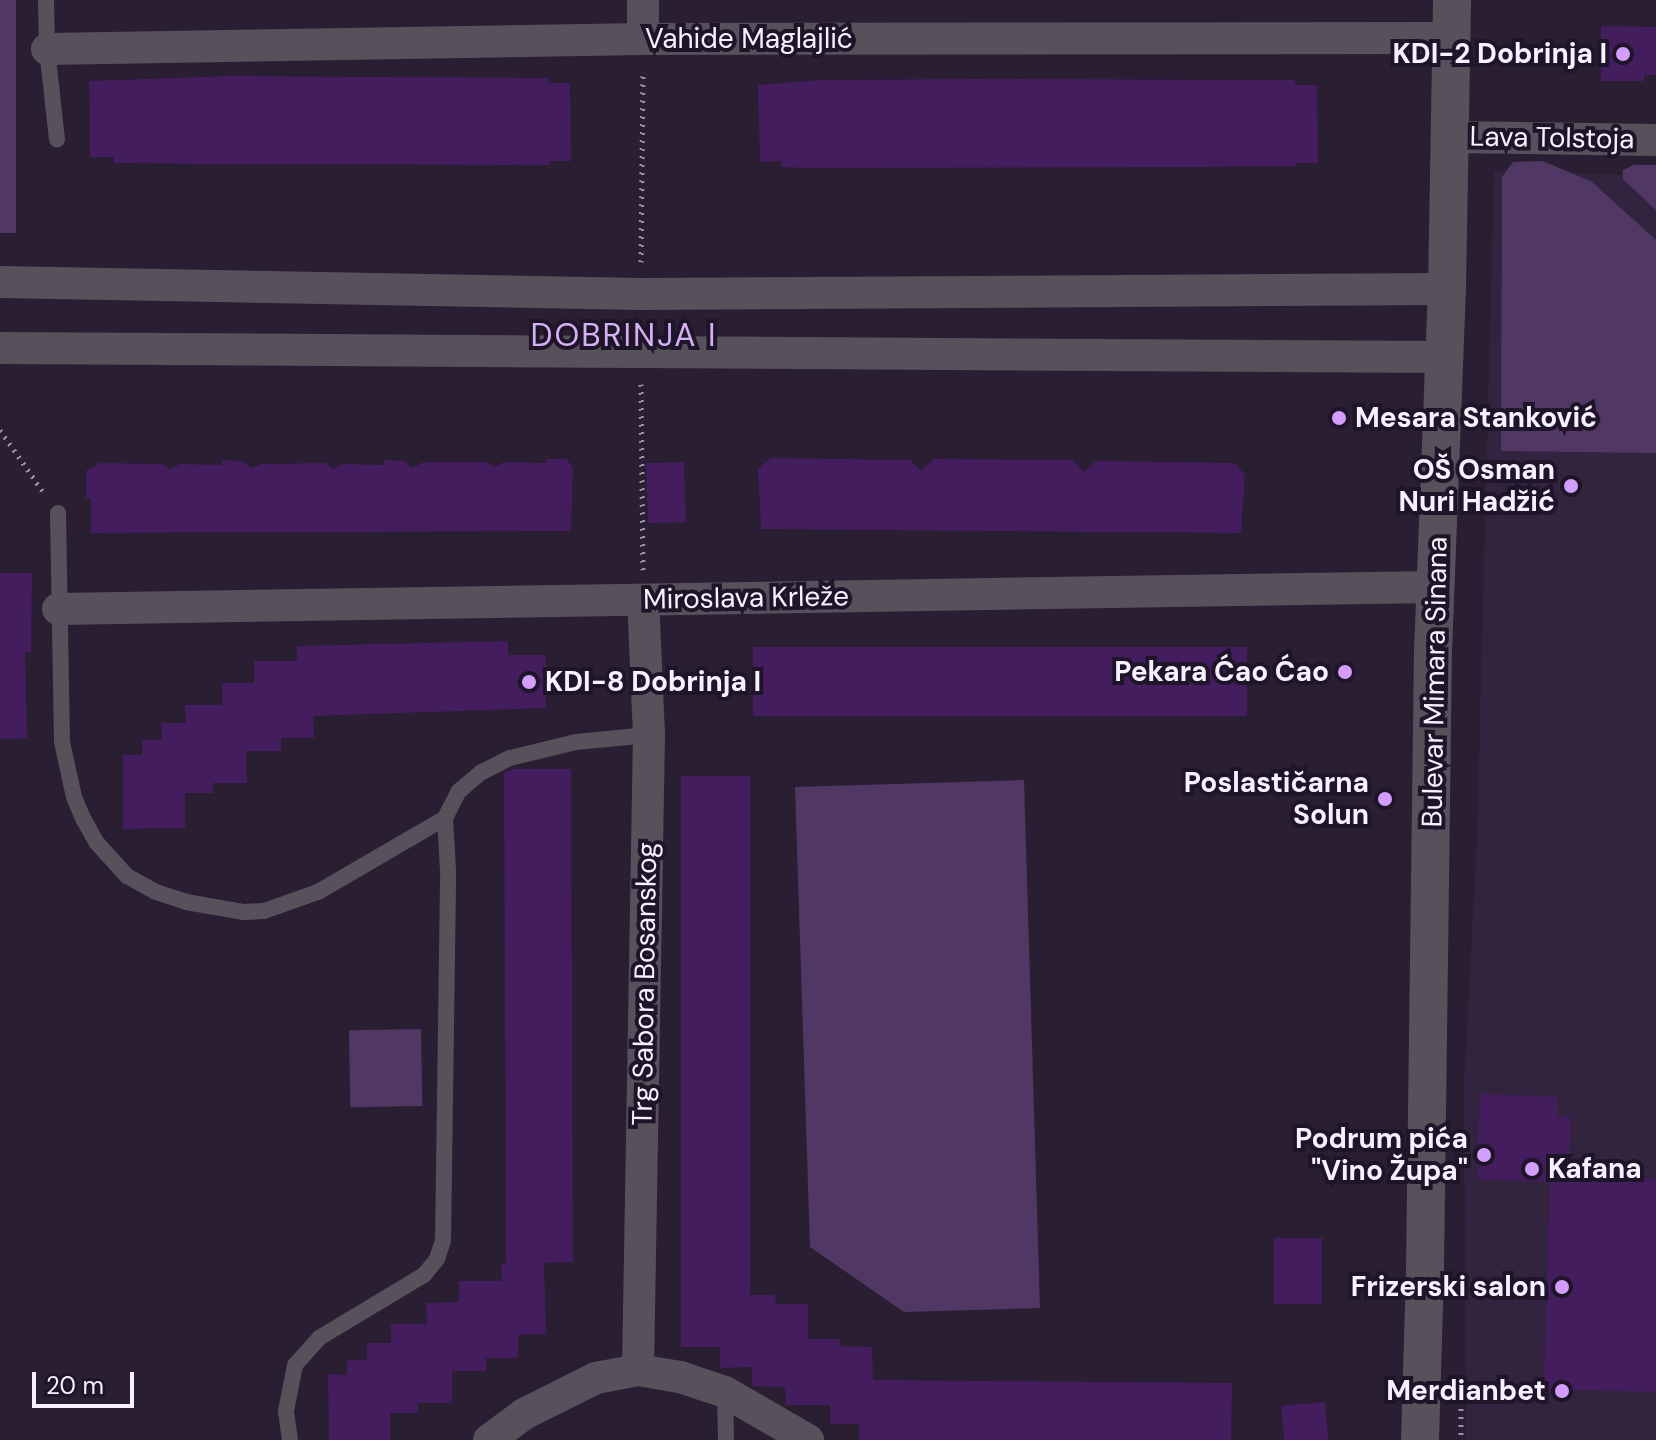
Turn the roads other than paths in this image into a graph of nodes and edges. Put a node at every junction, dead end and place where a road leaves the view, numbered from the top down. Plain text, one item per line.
1 (46, 0) edge
2 (643, 0) edge
3 (1452, 0) edge
4 (1451, 38) junction
5 (643, 39) junction
6 (47, 49) junction
7 (1449, 137) junction
8 (57, 139) dead end
9 (1656, 140) edge
10 (0, 282) edge
11 (1447, 289) junction
12 (0, 348) edge
13 (1444, 357) junction
14 (58, 513) road end
15 (1435, 587) junction
16 (643, 600) junction
17 (58, 609) junction
18 (649, 735) junction
19 (445, 818) junction
20 (638, 1370) junction
21 (725, 1392) junction
22 (290, 1440) edge
23 (489, 1440) edge
24 (726, 1440) edge
25 (808, 1440) edge
26 (1420, 1440) edge

1 - 6 lane
2 - 5 street
3 - 4 street, Bulevar Mimara Sinana
4 - 5 street, Vahide Maglajlić
4 - 7 street, Bulevar Mimara Sinana
5 - 6 street, Vahide Maglajlić
6 - 8 lane
7 - 9 street, Lava Tolstoja
7 - 11 street, Bulevar Mimara Sinana
10 - 11 street
11 - 13 street, Bulevar Mimara Sinana
12 - 13 street
13 - 15 street, Bulevar Mimara Sinana
14 - 17 lane
15 - 16 street, Miroslava Krleže
15 - 26 street, Bulevar Mimara Sinana
16 - 17 street, Miroslava Krleže
16 - 18 street, Trg Sabora Bosanskog
17 - 19 lane
18 - 19 lane
18 - 20 street, Trg Sabora Bosanskog
19 - 22 lane
20 - 21 street
20 - 23 street
21 - 24 lane
21 - 25 street

